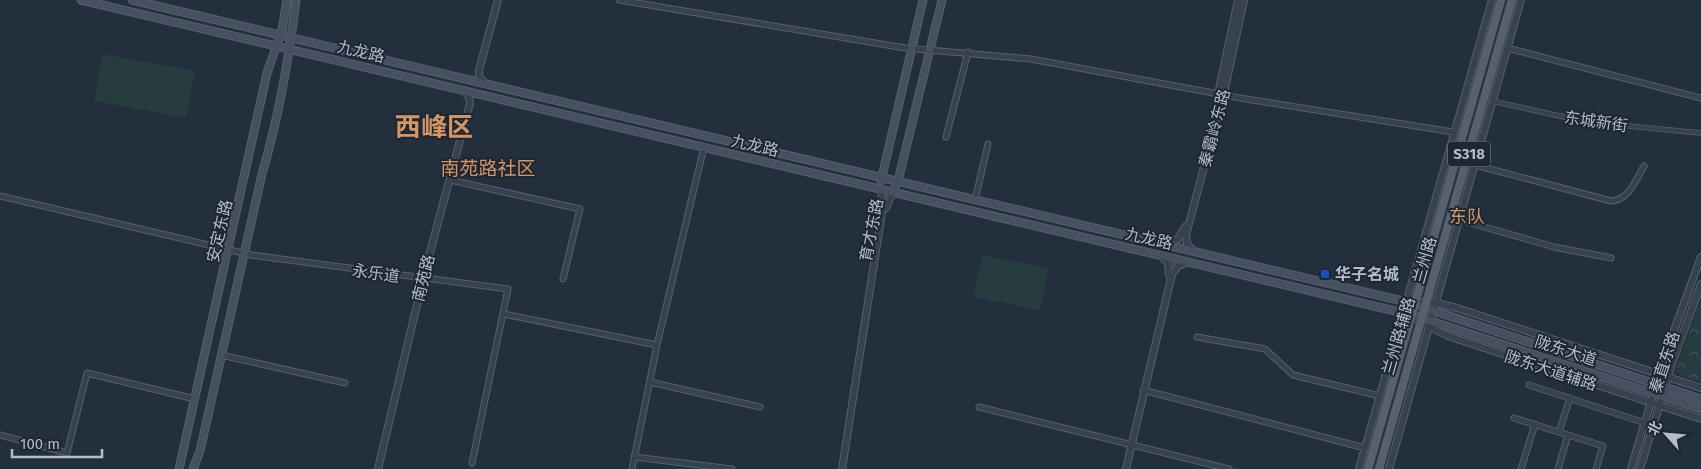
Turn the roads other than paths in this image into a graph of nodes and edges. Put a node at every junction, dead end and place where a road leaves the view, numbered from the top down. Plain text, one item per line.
1 (81, 0) edge
2 (132, 0) edge
3 (287, 0) edge
4 (296, 0) edge
5 (496, 0) edge
6 (620, 0) edge
7 (923, 0) edge
8 (942, 0) edge
9 (1238, 0) edge
10 (1244, 0) edge
11 (1492, 0) edge
12 (1501, 0) edge
13 (1512, 0) edge
14 (1521, 0) edge
15 (280, 35) junction
16 (292, 37) junction
17 (277, 46) junction
18 (912, 48) junction
19 (930, 48) junction
20 (1507, 48) junction
21 (290, 49) junction
22 (968, 52) junction
23 (466, 79) junction
24 (485, 83) junction
25 (463, 90) junction
26 (482, 94) junction
27 (1220, 94) junction
28 (1701, 98) edge
29 (1492, 101) junction
30 (1453, 132) junction
31 (1701, 133) edge
32 (946, 137) dead end
33 (988, 144) dead end
34 (704, 147) junction
35 (1476, 165) junction
36 (1644, 166) dead end
37 (881, 178) junction
38 (451, 181) junction
39 (898, 181) junction
40 (881, 189) junction
41 (893, 192) junction
42 (0, 196) edge
43 (975, 200) junction
44 (1460, 220) junction
45 (1164, 244) junction
46 (229, 249) junction
47 (1195, 252) junction
48 (244, 253) junction
49 (1160, 255) junction
50 (1701, 257) edge
51 (1611, 258) dead end
52 (1190, 262) junction
53 (424, 279) junction
54 (563, 279) dead end
55 (1701, 284) edge
56 (1413, 303) junction
57 (1426, 305) junction
58 (1436, 307) junction
59 (504, 314) junction
60 (1409, 316) junction
61 (1421, 321) junction
62 (1432, 321) junction
63 (1429, 328) junction
64 (1198, 337) dead end
65 (657, 345) junction
66 (221, 355) junction
67 (1659, 374) junction
68 (1668, 377) junction
69 (345, 382) dead end
70 (650, 382) junction
71 (1657, 384) junction
72 (1529, 385) dead end
73 (1665, 387) junction
74 (1701, 388) edge
75 (1143, 390) junction
76 (1654, 393) junction
77 (1380, 396) junction
78 (1662, 396) junction
79 (196, 398) junction
80 (1570, 398) junction
81 (1701, 398) edge
82 (1651, 403) junction
83 (1660, 405) junction
84 (760, 407) dead end
85 (979, 408) dead end
86 (1701, 409) edge
87 (1514, 418) dead end
88 (1701, 419) edge
89 (1645, 423) junction
90 (1535, 424) junction
91 (1559, 432) junction
92 (0, 435) edge
93 (1568, 435) junction
94 (1130, 445) junction
95 (1365, 448) junction
96 (634, 457) junction
97 (671, 462) junction
98 (472, 463) dead end
99 (179, 469) edge
100 (194, 469) edge
101 (379, 469) edge
102 (632, 469) edge
103 (670, 469) edge
104 (732, 469) edge
105 (844, 469) edge
106 (1125, 469) edge
107 (1229, 469) edge
108 (1359, 469) edge
109 (1368, 469) edge
110 (1379, 469) edge
111 (1389, 469) edge
112 (1521, 469) edge
113 (1558, 469) edge
114 (1596, 469) edge
115 (1631, 469) edge
116 (1640, 469) edge

1 - 17 main road, 九龙路
2 - 15 main road, 九龙路
3 - 15 main road, 安定东路
4 - 16 main road, 安定东路
5 - 23 street
5 - 24 street
6 - 18 street
7 - 18 main road, 育才东路
8 - 19 main road, 育才东路
9 - 27 street, 秦霸岭东路
10 - 27 street, 秦霸岭东路
11 - 30 street, 兰州路辅路
12 - 56 main road, 兰州路 / S318
13 - 57 main road, 兰州路 / S318
14 - 20 street, 兰州路辅路
15 - 16 main road, 九龙路
15 - 17 main road, 安定东路
16 - 21 main road, 安定东路
16 - 23 main road, 九龙路
17 - 21 main road, 九龙路
17 - 46 main road, 安定东路
18 - 19 street
18 - 37 main road, 育才东路
19 - 22 street
19 - 39 main road, 育才东路
20 - 28 street
20 - 29 street, 兰州路辅路
21 - 25 main road, 九龙路
21 - 48 main road, 安定东路
22 - 27 street
22 - 32 street
23 - 24 main road, 九龙路
24 - 37 main road, 九龙路
25 - 26 main road, 九龙路
25 - 38 street, 南苑路
26 - 34 main road, 九龙路
26 - 38 street, 南苑路
27 - 30 street
27 - 45 street, 秦霸岭东路
27 - 47 street, 秦霸岭东路
29 - 31 street, 东城新街
29 - 35 street, 兰州路辅路
30 - 56 street, 兰州路辅路
33 - 43 street
34 - 40 main road, 九龙路
34 - 65 street
35 - 36 street
35 - 44 street, 兰州路辅路
37 - 39 main road, 九龙路
37 - 40 main road, 育才东路
38 - 53 street, 南苑路
38 - 54 street
39 - 41 main road, 育才东路
39 - 43 main road, 九龙路
40 - 41 main road, 九龙路
40 - 105 street, 育才东路
41 - 49 main road, 九龙路
41 - 105 street, 育才东路
42 - 46 street, 永乐道
43 - 45 main road, 九龙路
44 - 51 street
44 - 58 street, 兰州路辅路
45 - 47 main road, 九龙路
46 - 48 street, 永乐道
46 - 79 main road, 安定东路
47 - 56 main road, 九龙路
48 - 53 street, 永乐道
48 - 66 main road, 安定东路
49 - 52 main road, 九龙路
49 - 75 street
50 - 67 street, 秦直东路
52 - 60 main road, 九龙路
52 - 75 street
53 - 59 street, 永乐道
53 - 101 street, 南苑路
55 - 68 street, 秦直东路
56 - 57 main road, 九龙路
56 - 60 main road, 兰州路 / S318
57 - 58 main road, 陇东大道
57 - 61 main road, 兰州路 / S318
58 - 62 street, 兰州路辅路
58 - 67 street, 陇东大道辅路
58 - 71 main road, 陇东大道
59 - 65 street
59 - 98 street
60 - 61 main road, 九龙路
60 - 77 street, 兰州路辅路
60 - 109 main road, 兰州路 / S318
61 - 62 main road, 陇东大道
61 - 63 street, 陇东大道辅路
61 - 110 main road, 兰州路 / S318
62 - 63 street, 兰州路辅路
62 - 76 main road, 陇东大道
63 - 82 street, 陇东大道辅路
63 - 111 street, 兰州路辅路
64 - 77 street
65 - 70 street
66 - 69 street
66 - 100 main road, 安定东路
67 - 68 street, 陇东大道辅路
67 - 71 street, 秦直东路
68 - 73 street, 秦直东路
68 - 74 street, 陇东大道辅路
70 - 84 street
70 - 96 street
71 - 73 main road, 陇东大道
71 - 76 street, 秦直东路
72 - 80 street
73 - 78 street, 秦直东路
73 - 81 main road, 陇东大道
75 - 94 street
75 - 95 street
76 - 78 main road, 陇东大道
76 - 82 street, 秦直东路
77 - 95 street, 兰州路辅路
78 - 83 street, 秦直东路
78 - 86 main road, 陇东大道
79 - 92 street
79 - 99 main road, 安定东路
80 - 89 street
80 - 91 street
82 - 83 street, 陇东大道辅路
82 - 89 street, 秦直东路
83 - 88 street, 陇东大道辅路
83 - 116 street, 秦直东路
85 - 94 street
87 - 90 street
89 - 115 street, 秦直东路
90 - 91 street
90 - 112 street
91 - 93 street
93 - 113 street
93 - 114 street
94 - 106 street
94 - 107 street
95 - 108 street, 兰州路辅路
96 - 97 street
96 - 102 street
97 - 103 street
97 - 104 street

